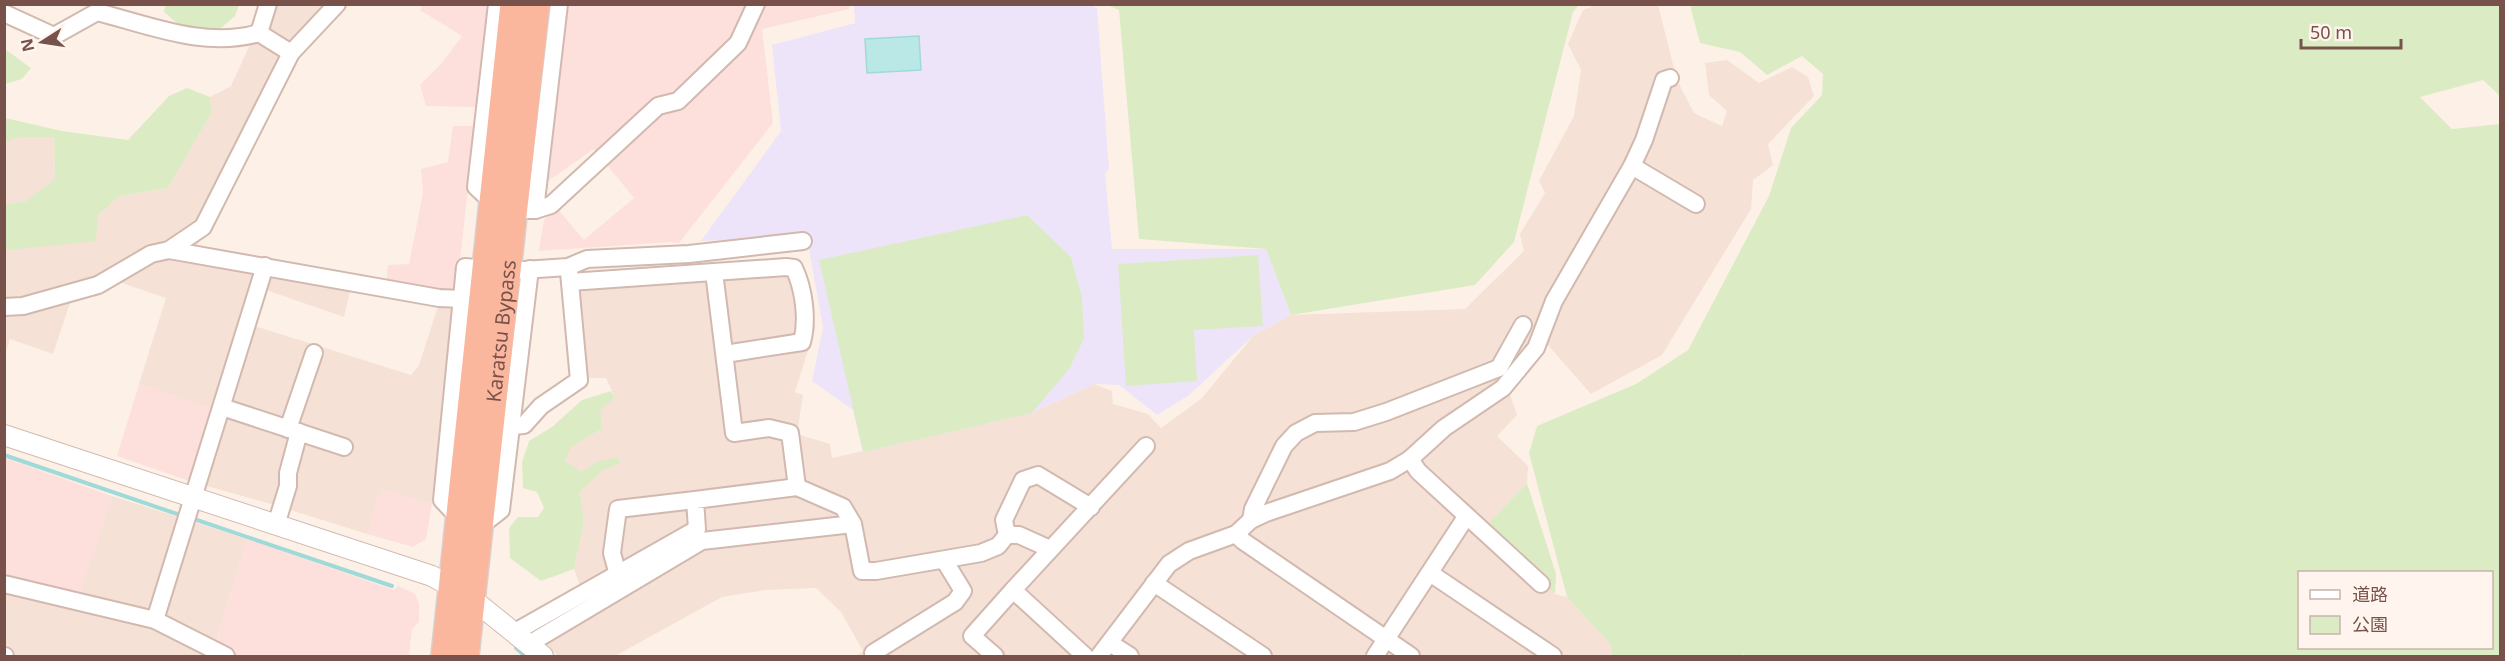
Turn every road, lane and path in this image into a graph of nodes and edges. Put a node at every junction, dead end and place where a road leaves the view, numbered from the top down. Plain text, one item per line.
1 (268, 4) edge
2 (337, 4) edge
3 (497, 4) edge
4 (514, 4) edge
5 (536, 4) edge
6 (559, 4) edge
7 (756, 4) edge
8 (4, 13) edge
9 (259, 33) junction
10 (291, 53) junction
11 (1670, 78) dead end
12 (1632, 166) junction
13 (1696, 204) dead end
14 (514, 207) junction
15 (803, 241) dead end
16 (169, 250) junction
17 (265, 266) junction
18 (507, 270) junction
19 (714, 272) junction
20 (569, 274) junction
21 (463, 299) junction
22 (4, 307) edge
23 (1523, 325) dead end
24 (314, 353) dead end
25 (725, 354) junction
26 (222, 407) junction
27 (513, 426) junction
28 (294, 431) junction
29 (4, 435) edge
30 (1146, 446) dead end
31 (344, 447) dead end
32 (1410, 459) junction
33 (797, 487) junction
34 (695, 500) junction
35 (1090, 507) junction
36 (190, 510) junction
37 (1466, 517) junction
38 (1251, 520) junction
39 (469, 523) junction
40 (853, 524) junction
41 (276, 525) junction
42 (1236, 534) junction
43 (1007, 535) junction
44 (1050, 549) junction
45 (944, 560) junction
46 (1430, 573) junction
47 (618, 575) junction
48 (1154, 583) junction
49 (4, 584) edge
50 (1541, 584) dead end
51 (1013, 590) junction
52 (462, 592) junction
53 (155, 620) junction
54 (1386, 639) junction
55 (1110, 643) junction
56 (529, 644) edge
57 (873, 653) dead end
58 (226, 657) edge
59 (445, 657) edge
60 (465, 657) edge
61 (995, 657) edge
62 (1085, 657) edge
63 (1099, 657) edge
64 (1130, 657) edge
65 (1263, 657) edge
66 (1375, 657) edge
67 (1411, 657) edge
68 (1553, 657) edge

1 - 9 street
2 - 10 street
3 - 14 street
4 - 14 highway, Karatsu Bypass
5 - 14 highway, Karatsu Bypass
6 - 14 street
7 - 14 street
8 - 9 street
9 - 10 street
10 - 16 street
11 - 12 street
12 - 13 street
12 - 32 street
14 - 18 highway, Karatsu Bypass
15 - 20 street
16 - 17 street
16 - 22 street
17 - 21 street
17 - 26 street
18 - 20 street
18 - 21 street
18 - 27 street
18 - 39 highway, Karatsu Bypass
19 - 20 street
19 - 25 street
19 - 25 street
20 - 27 street
21 - 39 street
23 - 38 street
24 - 28 street
25 - 33 street
26 - 28 street
26 - 36 street
27 - 39 street
28 - 31 street
28 - 41 street
29 - 36 street
30 - 35 street
32 - 37 street
32 - 38 street
33 - 34 street
33 - 40 street
34 - 47 street
34 - 47 street
35 - 43 street
35 - 44 street
36 - 41 street
36 - 53 street
37 - 46 street
37 - 50 street
38 - 42 street
39 - 52 highway, Karatsu Bypass
40 - 45 street
40 - 56 street
41 - 52 street
42 - 48 street
42 - 54 street
43 - 44 street
43 - 45 street
44 - 51 street
45 - 57 street
46 - 54 street
46 - 68 street
47 - 56 street
48 - 55 street
48 - 65 street
49 - 53 street
51 - 61 street
51 - 62 street
52 - 56 street
52 - 59 highway, Karatsu Bypass
52 - 60 highway, Karatsu Bypass
53 - 58 street
54 - 66 street
54 - 67 street
55 - 63 street
55 - 64 street

